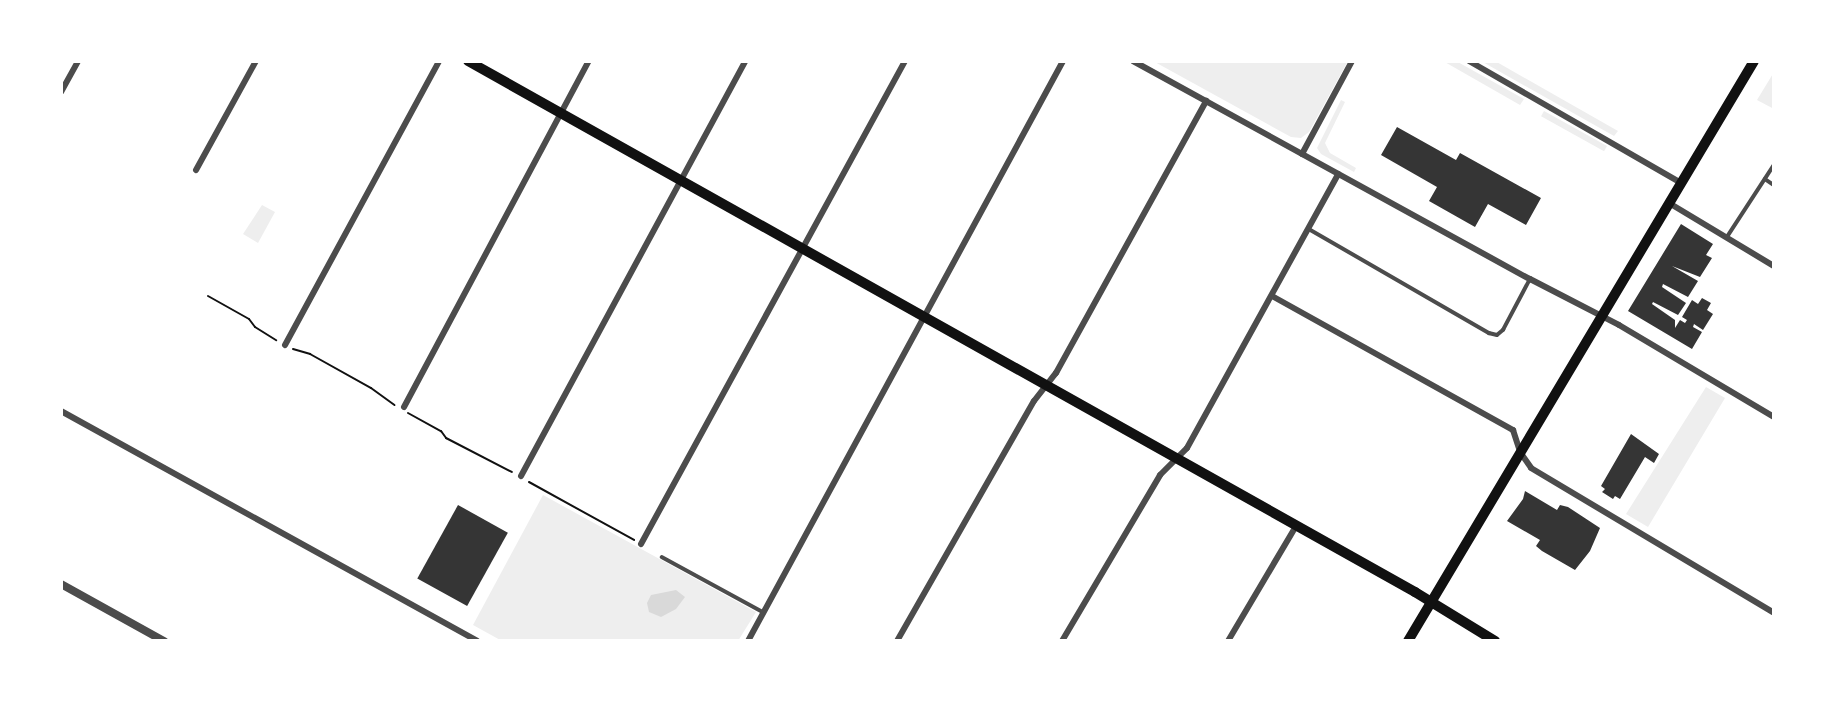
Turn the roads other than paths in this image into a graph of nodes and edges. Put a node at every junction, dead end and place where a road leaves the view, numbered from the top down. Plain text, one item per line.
1 (78, 61) edge
2 (256, 61) edge
3 (439, 61) edge
4 (468, 61) edge
5 (589, 61) edge
6 (745, 61) edge
7 (905, 61) edge
8 (1063, 61) edge
9 (1133, 61) edge
10 (1352, 61) edge
11 (1469, 61) edge
12 (1754, 61) edge
13 (61, 92) edge
14 (1206, 101) junction
15 (561, 113) junction
16 (1302, 154) junction
17 (1774, 166) edge
18 (196, 170) dead end
19 (1338, 174) junction
20 (1765, 179) junction
21 (680, 180) junction
22 (1681, 183) junction
23 (1774, 185) edge
24 (1670, 203) junction
25 (1308, 228) junction
26 (1727, 237) junction
27 (803, 248) junction
28 (1774, 266) edge
29 (1530, 279) junction
30 (1272, 296) junction
31 (1602, 316) junction
32 (925, 318) junction
33 (285, 345) road end
34 (1047, 385) junction
35 (402, 409) road end
36 (61, 411) edge
37 (1774, 417) edge
38 (1520, 453) junction
39 (1175, 458) junction
40 (521, 476) road end
41 (1296, 526) junction
42 (641, 544) road end
43 (662, 556) dead end
44 (61, 584) edge
45 (1431, 602) junction
46 (765, 613) junction
47 (1774, 613) edge
48 (164, 641) edge
49 (477, 641) edge
50 (748, 641) edge
51 (897, 641) edge
52 (1062, 641) edge
53 (1228, 641) edge
54 (1408, 641) edge
55 (1495, 641) edge

1 - 13 street
2 - 18 street
3 - 33 street
4 - 15 main road
5 - 15 street
6 - 21 street
7 - 27 street
8 - 32 street
9 - 14 street
10 - 16 street
11 - 22 street
12 - 22 main road
14 - 16 street
14 - 34 street
15 - 21 main road
15 - 35 street
16 - 19 street
17 - 20 lane
19 - 25 street
19 - 29 street
20 - 23 lane
20 - 26 lane
21 - 27 main road
21 - 40 street
22 - 24 main road
24 - 26 street
24 - 31 main road
25 - 29 lane
25 - 30 street
26 - 28 street
27 - 32 main road
27 - 42 street
29 - 31 street
30 - 38 street
30 - 39 street
31 - 37 street
31 - 38 main road
32 - 34 main road
32 - 46 street
34 - 39 main road
34 - 51 street
36 - 49 street
38 - 45 main road
38 - 47 street
39 - 41 main road
39 - 52 street
41 - 45 main road
41 - 53 street
43 - 46 lane
44 - 48 street
45 - 54 main road
45 - 55 main road
46 - 50 street

